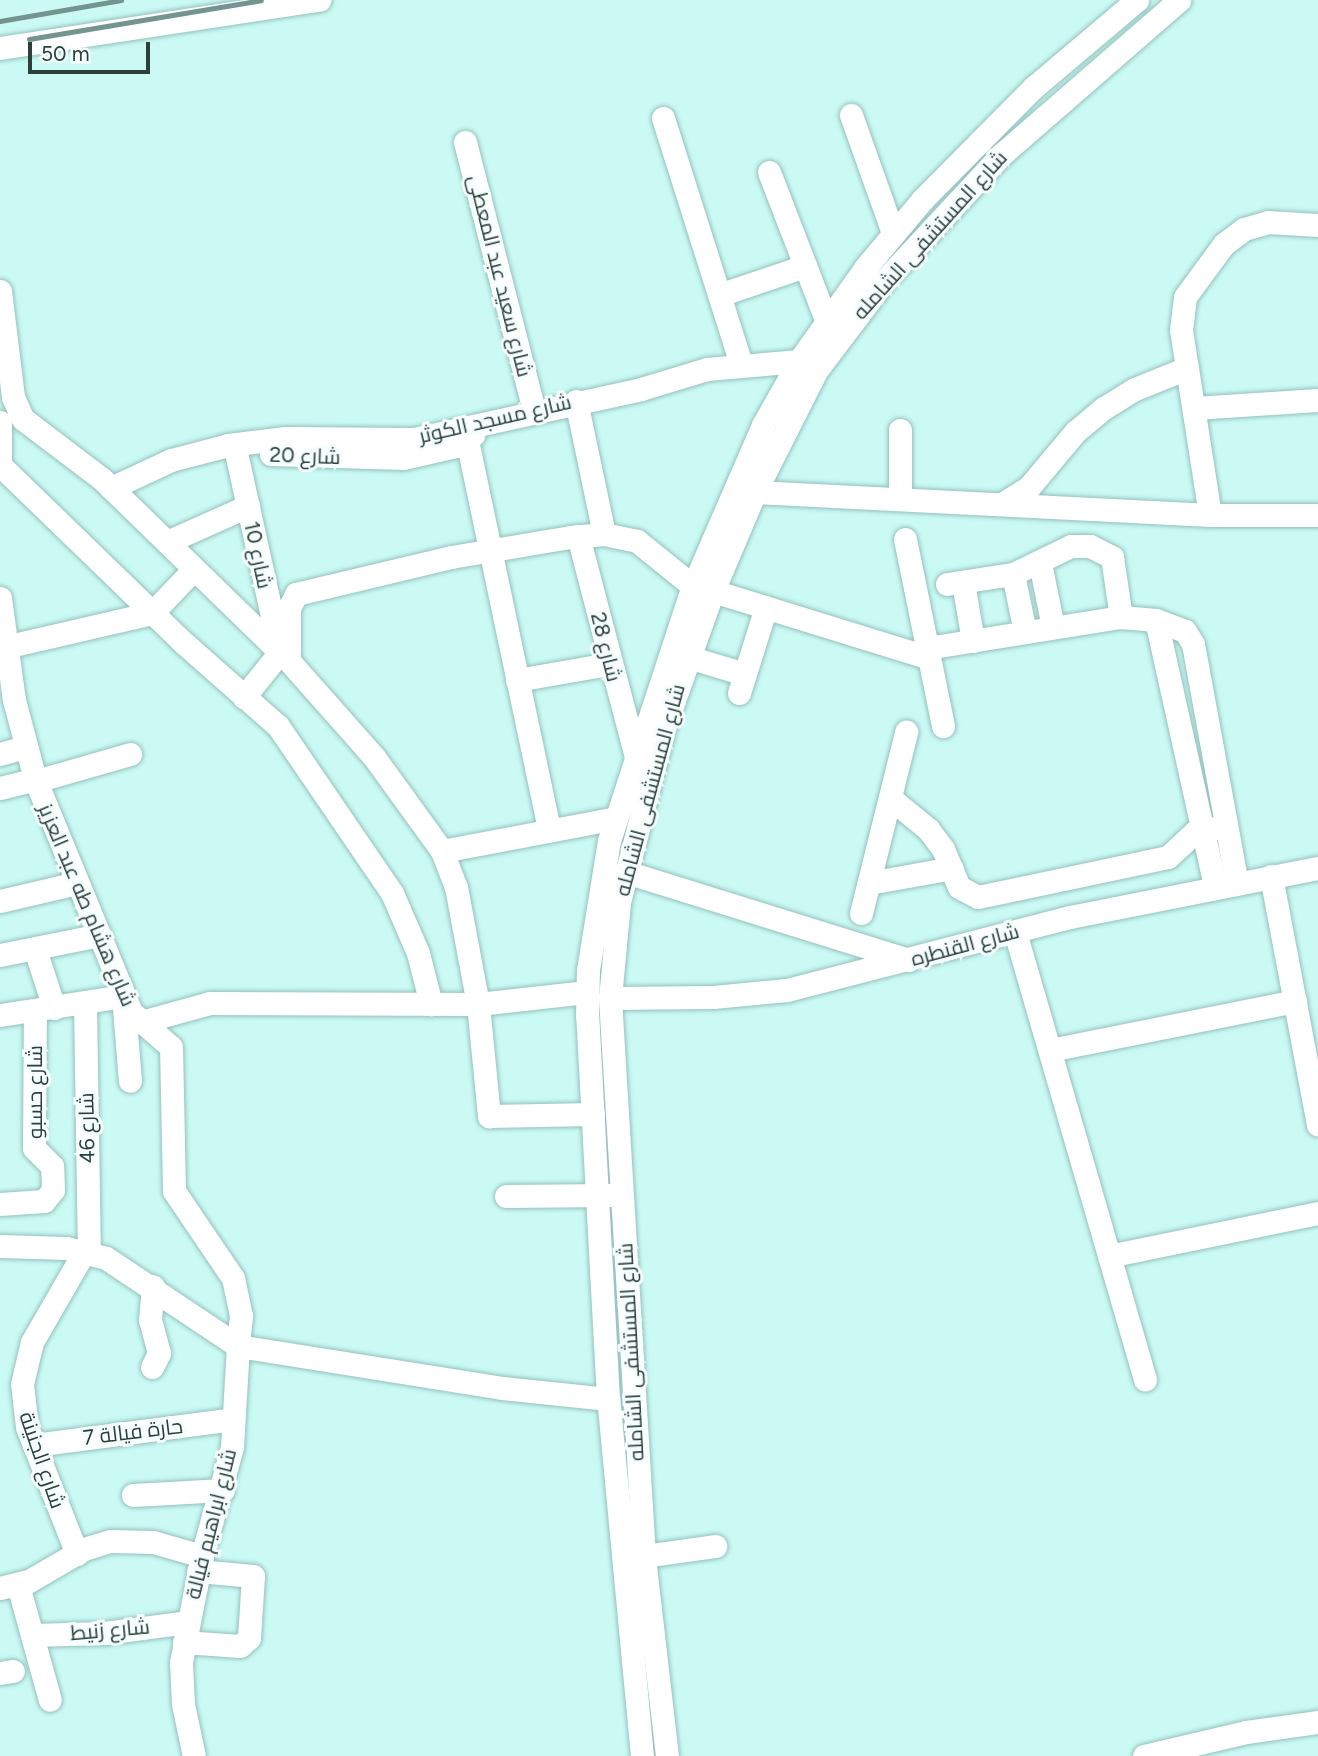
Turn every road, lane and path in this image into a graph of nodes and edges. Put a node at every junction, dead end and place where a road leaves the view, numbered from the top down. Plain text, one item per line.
1 (319, 0) edge
2 (1137, 0) edge
3 (1179, 0) edge
4 (0, 48) edge
5 (851, 115) dead end
6 (663, 118) dead end
7 (465, 142) dead end
8 (769, 172) dead end
9 (1318, 225) edge
10 (893, 233) junction
11 (805, 266) junction
12 (0, 291) edge
13 (719, 295) junction
14 (826, 320) junction
15 (799, 361) junction
16 (741, 364) junction
17 (1187, 368) junction
18 (1318, 400) edge
19 (576, 401) junction
20 (1194, 408) junction
21 (534, 410) junction
22 (0, 422) edge
23 (485, 422) junction
24 (900, 430) dead end
25 (467, 440) junction
26 (237, 457) junction
27 (0, 463) edge
28 (755, 492) junction
29 (117, 494) junction
30 (900, 498) junction
31 (1002, 504) junction
32 (248, 506) junction
33 (1210, 515) junction
34 (1318, 515) edge
35 (604, 534) junction
36 (578, 536) junction
37 (905, 539) dead end
38 (167, 542) junction
39 (490, 552) junction
40 (1040, 564) junction
41 (194, 569) junction
42 (1013, 574) junction
43 (705, 592) junction
44 (0, 598) edge
45 (766, 607) junction
46 (152, 612) junction
47 (1121, 617) junction
48 (1156, 620) junction
49 (1053, 627) junction
50 (1025, 632) junction
51 (972, 641) junction
52 (3, 642) edge
53 (928, 653) junction
54 (284, 657) junction
55 (688, 657) junction
56 (609, 664) junction
57 (517, 680) junction
58 (244, 697) junction
59 (7, 702) edge
60 (1204, 710) junction
61 (1176, 715) junction
62 (943, 726) dead end
63 (906, 732) dead end
64 (1209, 740) junction
65 (1182, 745) junction
66 (25, 747) junction
67 (0, 754) edge
68 (130, 754) dead end
69 (636, 757) junction
70 (36, 780) junction
71 (0, 788) edge
72 (1219, 792) junction
73 (1194, 797) junction
74 (890, 798) junction
75 (616, 818) junction
76 (1226, 826) junction
77 (1201, 829) junction
78 (549, 830) junction
79 (442, 851) junction
80 (952, 868) junction
81 (1318, 868) edge
82 (626, 872) junction
83 (1271, 876) junction
84 (77, 883) junction
85 (869, 883) junction
86 (1226, 885) junction
87 (0, 901) edge
88 (861, 913) dead end
89 (1015, 932) junction
90 (100, 935) junction
91 (35, 949) junction
92 (0, 955) edge
93 (908, 960) junction
94 (586, 992) junction
95 (123, 996) junction
96 (610, 998) junction
97 (1295, 1001) junction
98 (85, 1003) junction
99 (431, 1004) junction
100 (478, 1004) junction
101 (44, 1010) junction
102 (0, 1015) edge
103 (141, 1022) junction
104 (1050, 1050) junction
105 (130, 1080) dead end
106 (593, 1114) junction
107 (1318, 1125) edge
108 (597, 1195) junction
109 (622, 1195) junction
110 (506, 1196) dead end
111 (0, 1204) edge
112 (1318, 1213) edge
113 (0, 1246) edge
114 (87, 1253) junction
115 (1110, 1256) junction
116 (153, 1286) junction
117 (238, 1346) junction
118 (152, 1367) dead end
119 (1145, 1380) dead end
120 (608, 1399) junction
121 (233, 1419) junction
122 (34, 1445) junction
123 (223, 1490) junction
124 (133, 1495) dead end
125 (715, 1546) dead end
126 (77, 1553) junction
127 (644, 1556) junction
128 (200, 1563) junction
129 (9, 1586) edge
130 (186, 1632) junction
131 (32, 1635) junction
132 (50, 1700) dead end
133 (1318, 1722) edge
134 (194, 1756) edge
135 (642, 1756) edge
136 (667, 1756) edge
137 (1144, 1756) edge

1 - 4 street
2 - 10 street, شارع المستشفى الشامله
3 - 28 street, شارع المستشفى الشامله
5 - 10 street
6 - 13 street
7 - 21 street, شارع سعيد عبد المعطى
8 - 11 street
9 - 17 street
10 - 14 street, شارع المستشفى الشامله
11 - 13 street
11 - 14 street
12 - 29 street
13 - 16 street
14 - 15 street, شارع المستشفى الشامله
15 - 16 street, شارع مسجد الكوثر
15 - 43 street, شارع المستشفى الشامله
16 - 19 street, شارع مسجد الكوثر
17 - 20 street
17 - 31 street
18 - 20 street
19 - 21 street, شارع مسجد الكوثر
19 - 35 street
20 - 33 street
21 - 23 street, شارع مسجد الكوثر
22 - 27 street
23 - 25 street, شارع 20
23 - 29 street, شارع مسجد الكوثر
24 - 30 street
25 - 26 street, شارع 20
25 - 39 street
26 - 29 street, شارع 20
26 - 32 street, شارع 10
27 - 46 street
28 - 30 street
28 - 43 street, شارع المستشفى الشامله
29 - 38 street
30 - 31 street
31 - 33 street
32 - 38 street
32 - 54 street, شارع 10
33 - 34 street
35 - 36 street
35 - 43 street
36 - 39 street
36 - 56 street, شارع 28
37 - 53 street
38 - 41 street
39 - 54 street
39 - 57 street
40 - 42 street
40 - 47 street
40 - 49 street
41 - 46 street
41 - 54 street
42 - 50 street
42 - 51 street
43 - 45 street
43 - 55 street, شارع المستشفى الشامله
43 - 69 street, شارع المستشفى الشامله
44 - 52 street, شارع هشام طه عبد العزيز
45 - 53 street
45 - 55 street
46 - 52 street
46 - 58 street
47 - 48 street
47 - 49 street
48 - 60 street
48 - 61 street
49 - 50 street
50 - 51 street
51 - 53 street
52 - 59 street, شارع هشام طه عبد العزيز
53 - 62 street
54 - 58 street
54 - 79 street
55 - 82 street, شارع المستشفى الشامله
56 - 57 street
56 - 69 street, شارع 28
57 - 78 street
58 - 99 street
59 - 66 street, شارع هشام طه عبد العزيز
60 - 61 street
60 - 64 street
61 - 65 street
63 - 74 street
64 - 65 street
64 - 72 street
65 - 73 street
66 - 67 street
66 - 70 street, شارع هشام طه عبد العزيز
68 - 70 street
69 - 75 street, شارع المستشفى الشامله
70 - 71 street
70 - 84 street, شارع هشام طه عبد العزيز
72 - 73 street
72 - 76 street
73 - 77 street
74 - 80 street
74 - 85 street
75 - 78 street
75 - 94 street, شارع المستشفى الشامله
76 - 77 street
76 - 86 street
77 - 80 street
77 - 86 street
78 - 79 street
79 - 100 street
80 - 85 street
81 - 83 street, شارع القنطره
82 - 93 street
82 - 96 street, شارع المستشفى الشامله
83 - 86 street, شارع القنطره
83 - 97 street
84 - 87 street
84 - 90 street, شارع هشام طه عبد العزيز
85 - 88 street
86 - 89 street, شارع القنطره
89 - 93 street, شارع القنطره
89 - 104 street
90 - 91 street
90 - 95 street, شارع هشام طه عبد العزيز
91 - 92 street
91 - 101 street, شارع حسبو
93 - 96 street, شارع القنطره
94 - 100 street
94 - 106 street, شارع المستشفى الشامله
95 - 98 street
95 - 103 street, شارع هشام طه عبد العزيز
95 - 105 street
96 - 109 street, شارع المستشفى الشامله
97 - 104 street
97 - 107 street
98 - 101 street
98 - 114 street, شارع 46
99 - 100 street
99 - 103 street
100 - 106 street
101 - 102 street
101 - 111 street, شارع حسبو
103 - 117 street, شارع هشام طه عبد العزيز
104 - 115 street
106 - 108 street, شارع المستشفى الشامله
108 - 109 street
108 - 110 street
108 - 120 street, شارع المستشفى الشامله
109 - 127 street, شارع المستشفى الشامله
112 - 115 street
113 - 114 street
114 - 116 street
114 - 122 street, شارع الجنينة
115 - 119 street
116 - 117 street
116 - 118 street
117 - 120 street
117 - 121 street, شارع ابراهيم فيالة
120 - 135 street, شارع المستشفى الشامله
121 - 122 street, حارة فيالة 7
121 - 123 street, شارع ابراهيم فيالة
122 - 126 street, شارع الجنينة
123 - 124 street
123 - 128 street, شارع ابراهيم فيالة
125 - 127 street
126 - 128 street
126 - 129 street
127 - 136 street, شارع المستشفى الشامله
128 - 130 street, شارع ابراهيم فيالة
128 - 130 street
129 - 131 street
130 - 131 street, شارع زنيط
130 - 134 street, شارع ابراهيم فيالة
131 - 132 street
133 - 137 street

